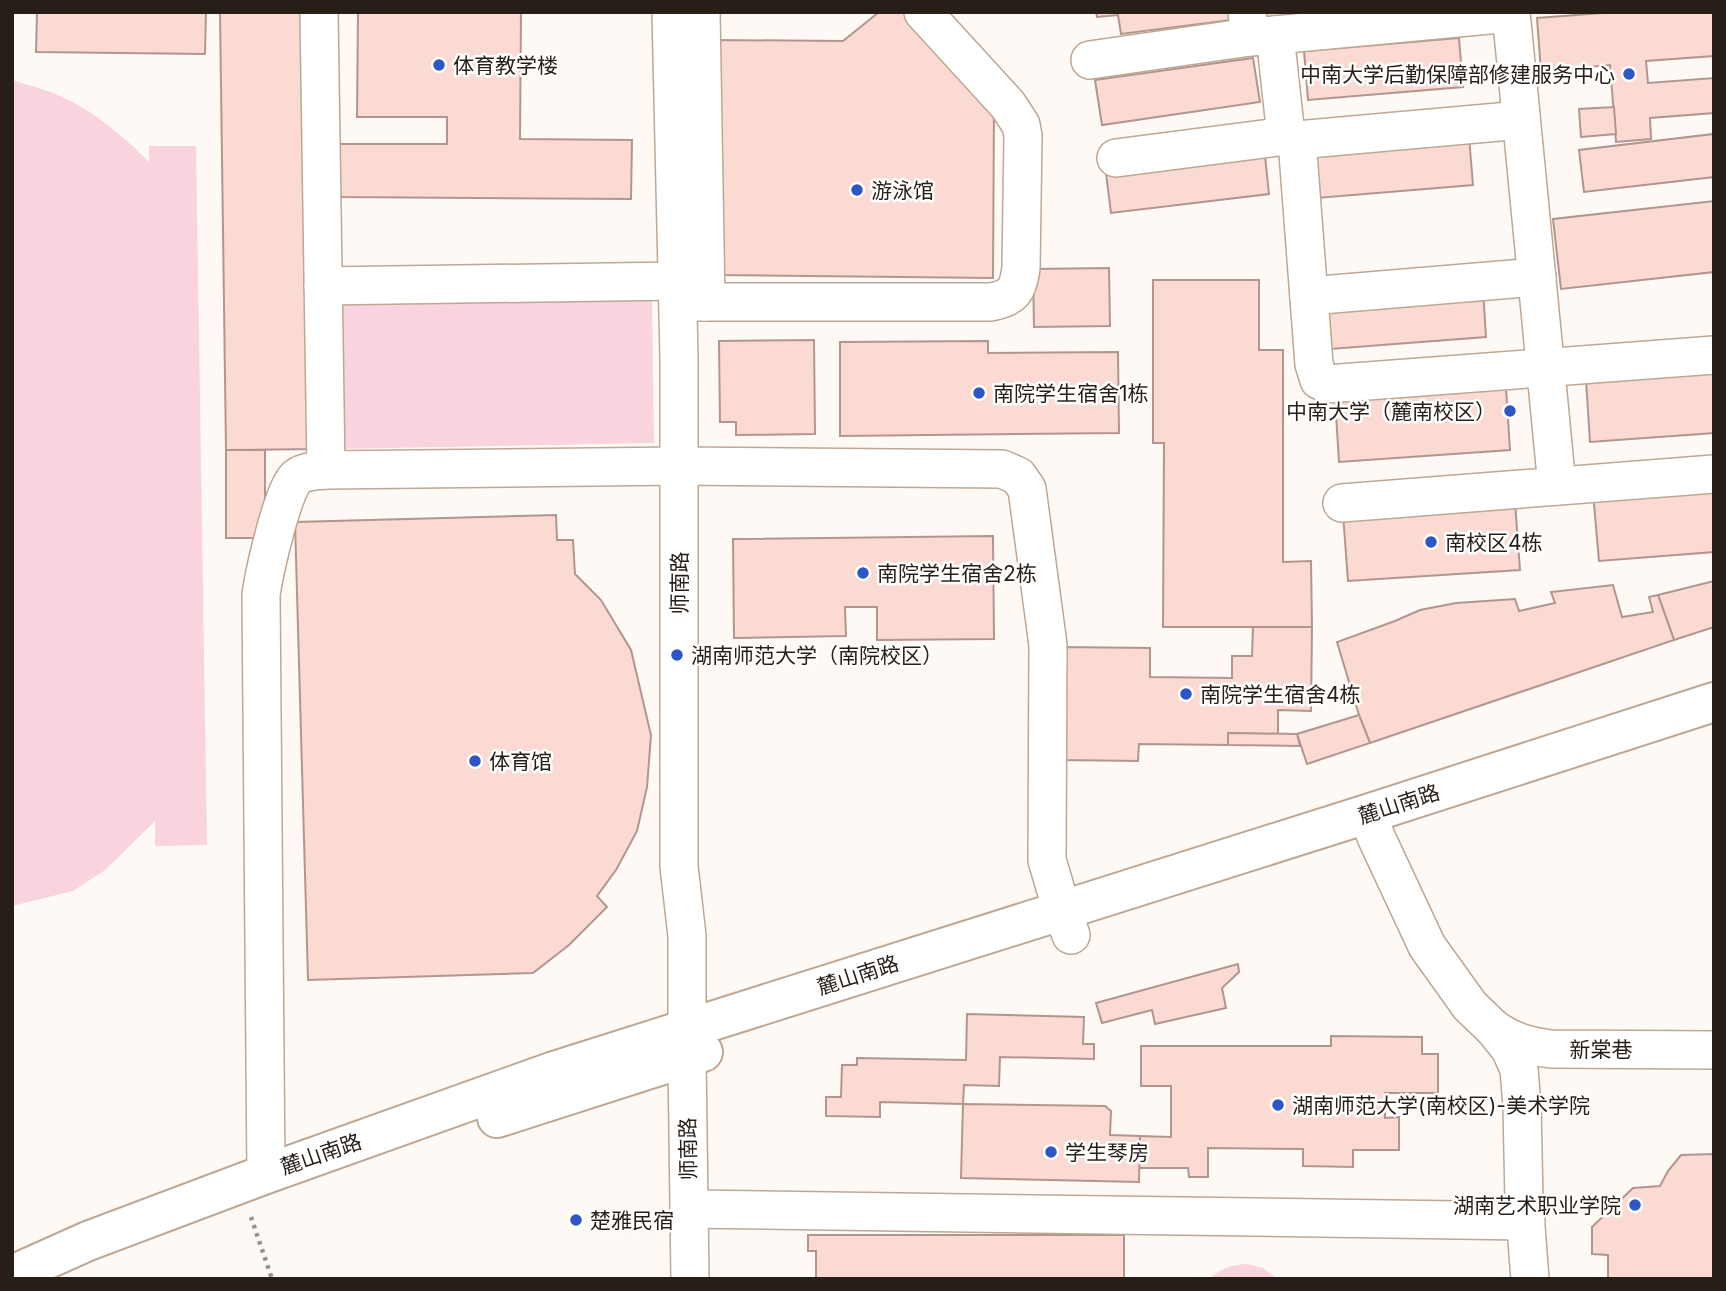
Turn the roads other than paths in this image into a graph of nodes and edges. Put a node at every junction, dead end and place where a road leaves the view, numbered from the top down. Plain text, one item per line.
1 (319, 12) edge
2 (671, 12) edge
3 (701, 12) edge
4 (923, 12) edge
5 (1511, 13) edge
6 (1258, 28) edge
7 (1090, 60) dead end
8 (1521, 121) junction
9 (1291, 138) junction
10 (1116, 158) dead end
11 (1537, 277) junction
12 (323, 286) junction
13 (687, 295) junction
14 (1309, 296) junction
15 (1714, 355) edge
16 (1546, 368) junction
17 (679, 466) junction
18 (326, 470) junction
19 (1714, 474) edge
20 (1558, 486) junction
21 (1342, 503) dead end
22 (1714, 702) edge
23 (1714, 723) edge
24 (1372, 827) junction
25 (1066, 923) junction
26 (1494, 1029) junction
27 (687, 1044) junction
28 (1714, 1050) edge
29 (266, 1174) junction
30 (689, 1209) junction
31 (1526, 1220) junction
32 (12, 1275) edge
33 (65, 1279) edge
34 (690, 1279) edge
35 (1530, 1279) edge

1 - 12 street
2 - 13 street, 师南路
3 - 13 street
4 - 13 street
5 - 6 street
5 - 8 street
6 - 7 street
6 - 9 street
8 - 9 street
8 - 11 street
9 - 10 street
9 - 14 street
11 - 14 street
11 - 16 street
12 - 13 street
12 - 18 street
13 - 17 street, 师南路
14 - 16 street
15 - 16 street
16 - 20 street
17 - 18 street
17 - 25 street
17 - 27 street, 师南路
18 - 29 street
19 - 20 street
20 - 21 street
22 - 24 main road, 麓山南路
23 - 24 main road, 麓山南路
24 - 25 main road, 麓山南路
24 - 26 street
25 - 27 main road, 麓山南路
26 - 28 street, 新棠巷
26 - 31 street
27 - 29 main road, 麓山南路
27 - 30 street, 师南路
27 - 33 main road, 麓山南路
29 - 32 main road, 麓山南路
30 - 31 street
30 - 34 street, 师南路
31 - 35 street

